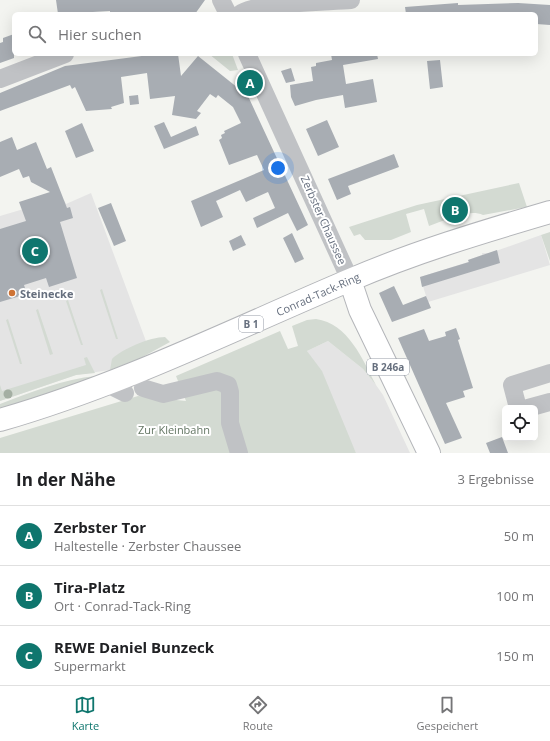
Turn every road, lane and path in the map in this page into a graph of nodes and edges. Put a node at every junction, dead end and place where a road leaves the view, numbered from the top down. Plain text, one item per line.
1 (221, 0) edge
2 (352, 0) edge
3 (227, 12) edge
4 (242, 12) edge
5 (60, 56) edge
6 (248, 56) edge
7 (0, 79) edge
8 (550, 212) edge
9 (350, 280) junction
10 (550, 374) edge
11 (143, 388) dead end
12 (550, 402) edge
13 (517, 405) edge
14 (538, 405) edge
15 (0, 420) edge
16 (239, 453) edge
17 (429, 453) edge

1 - 3 street
2 - 4 street
5 - 7 street
6 - 9 street, Zerbster Chaussee
8 - 9 main road, Conrad-Tack-Ring / B 1
9 - 15 main road, Conrad-Tack-Ring / B 1
9 - 17 main road, Zerbster Chaussee / B 246a
10 - 13 street
11 - 16 street
12 - 14 street

